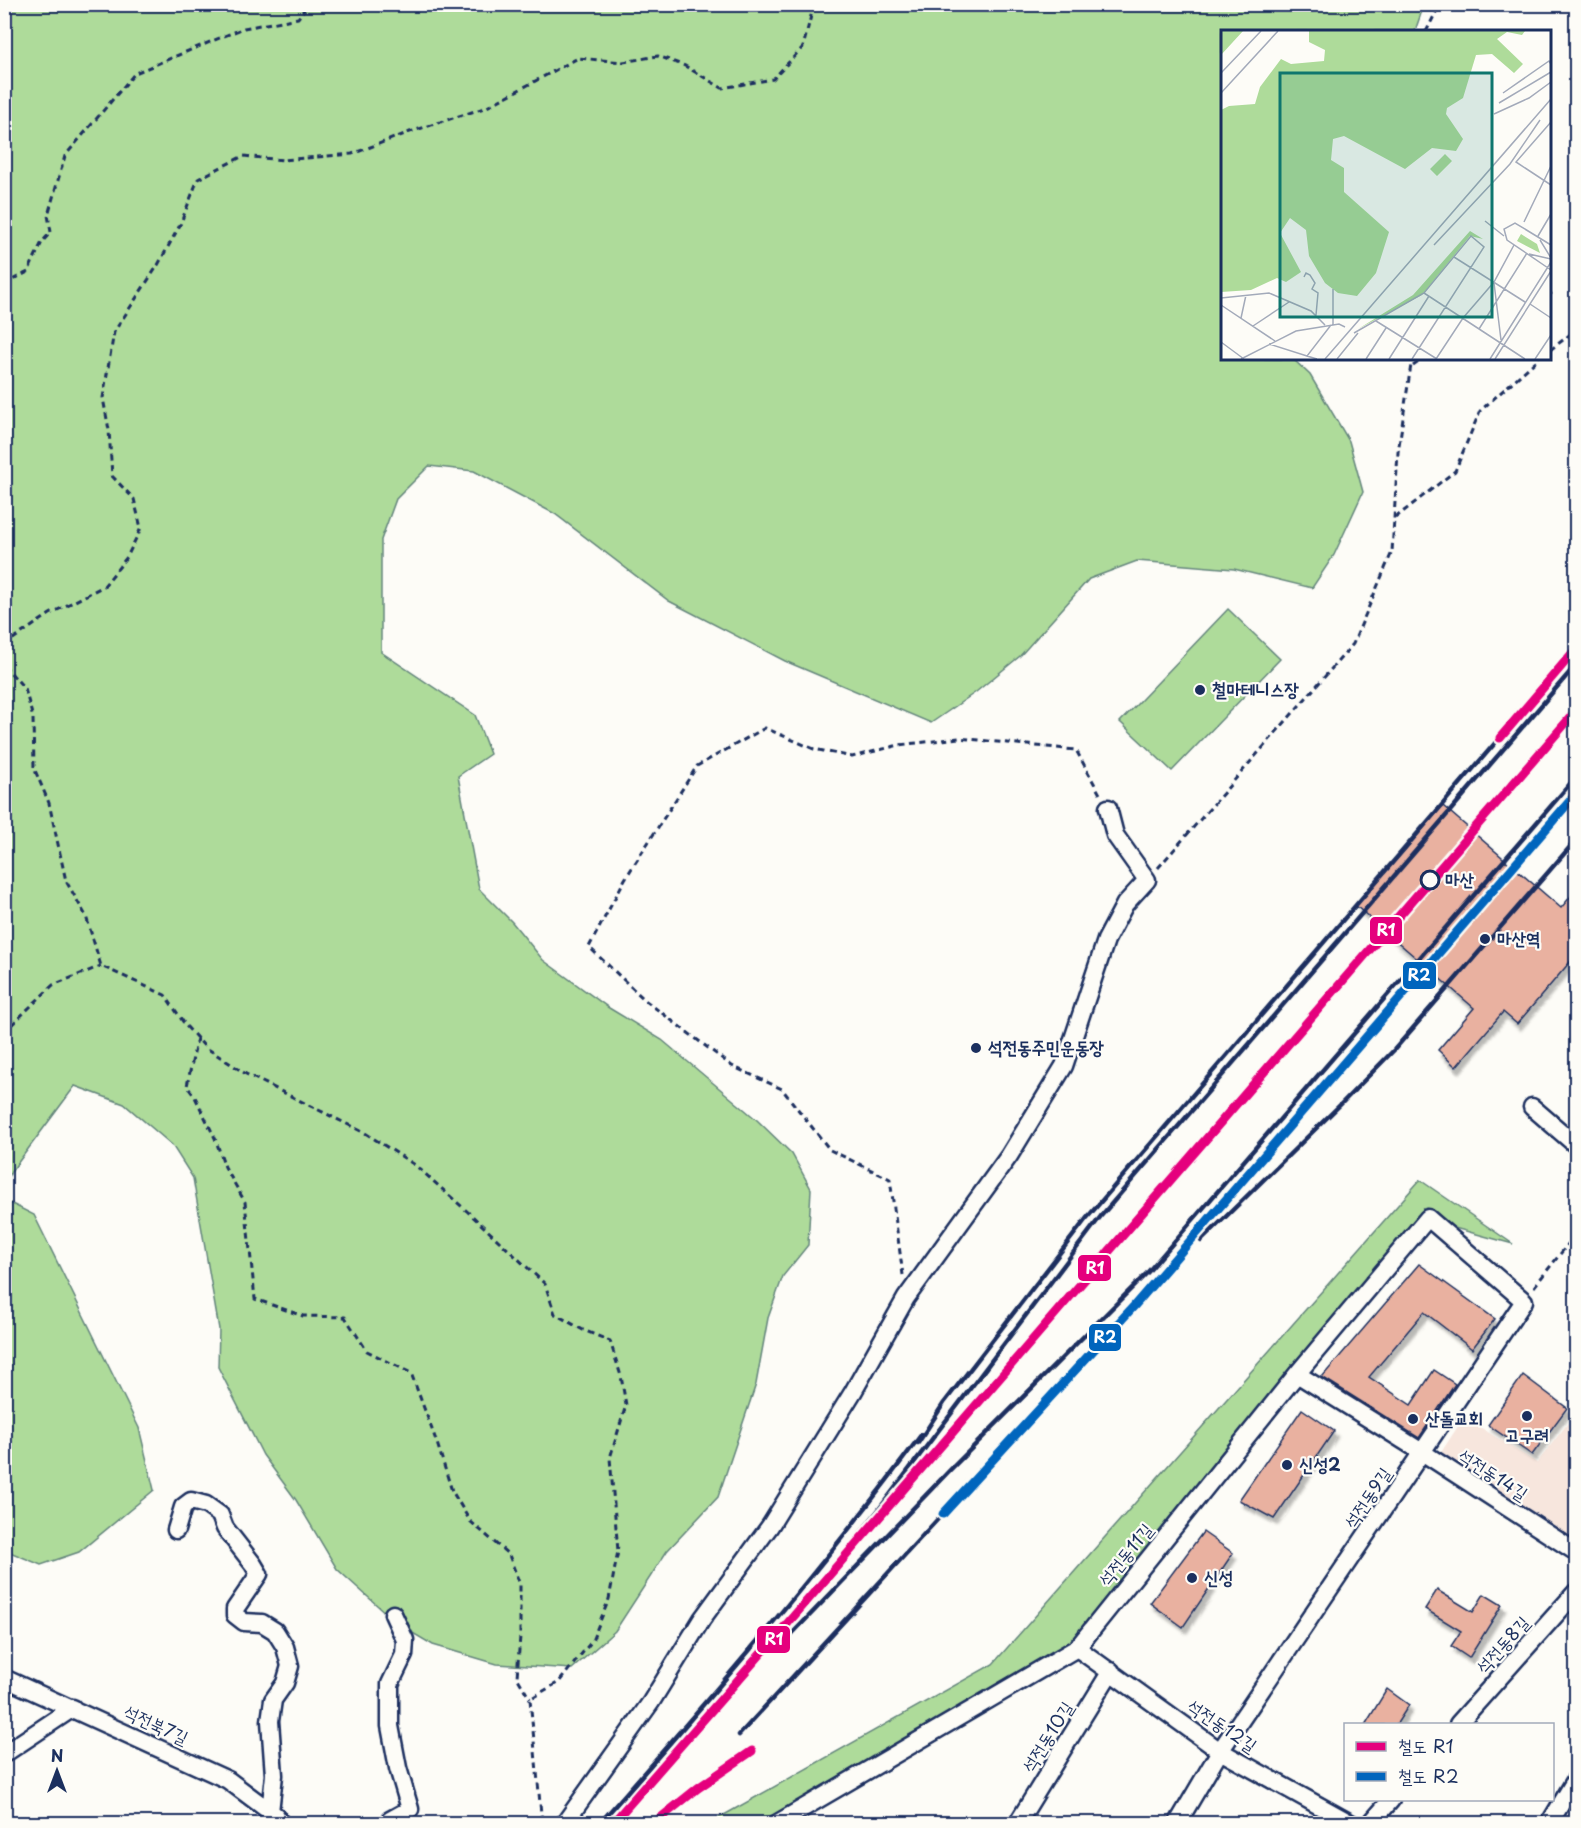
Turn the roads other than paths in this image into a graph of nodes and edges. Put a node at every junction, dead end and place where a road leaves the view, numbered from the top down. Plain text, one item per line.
1 (1108, 808) road end
2 (1532, 1107) dead end
3 (1576, 1145) edge
4 (1524, 1300) joint
5 (1297, 1374) junction
6 (1422, 1452) junction
7 (176, 1530) dead end
8 (1576, 1552) edge
9 (1576, 1592) edge
10 (393, 1614) dead end
11 (1077, 1648) junction
12 (1111, 1671) junction
13 (4, 1678) edge
14 (73, 1708) junction
15 (1460, 1723) edge
16 (1220, 1751) junction
17 (4, 1754) edge
18 (1576, 1779) edge
19 (1390, 1801) edge
20 (276, 1818) edge
21 (389, 1824) edge
22 (564, 1824) edge
23 (776, 1824) edge
24 (1017, 1824) edge
25 (1177, 1824) edge
26 (1352, 1824) edge
27 (1370, 1824) edge
28 (1549, 1824) edge

1 - 22 street
2 - 3 street
4 - 5 street, 석전동11길
4 - 6 street, 석전동9길
5 - 6 street, 석전동14길
5 - 11 street, 석전동11길
6 - 8 street, 석전동14길
6 - 16 street, 석전동9길
7 - 20 street
9 - 15 street, 석전동8길
10 - 21 street
11 - 12 street, 석전동12길
11 - 23 street, 석전동11길
12 - 16 street, 석전동12길
12 - 24 street, 석전동10길
13 - 14 street, 석전북7길
14 - 17 street
14 - 20 street, 석전북7길
16 - 25 street, 석전동9길
16 - 26 street, 석전동12길
18 - 28 street
19 - 27 street

